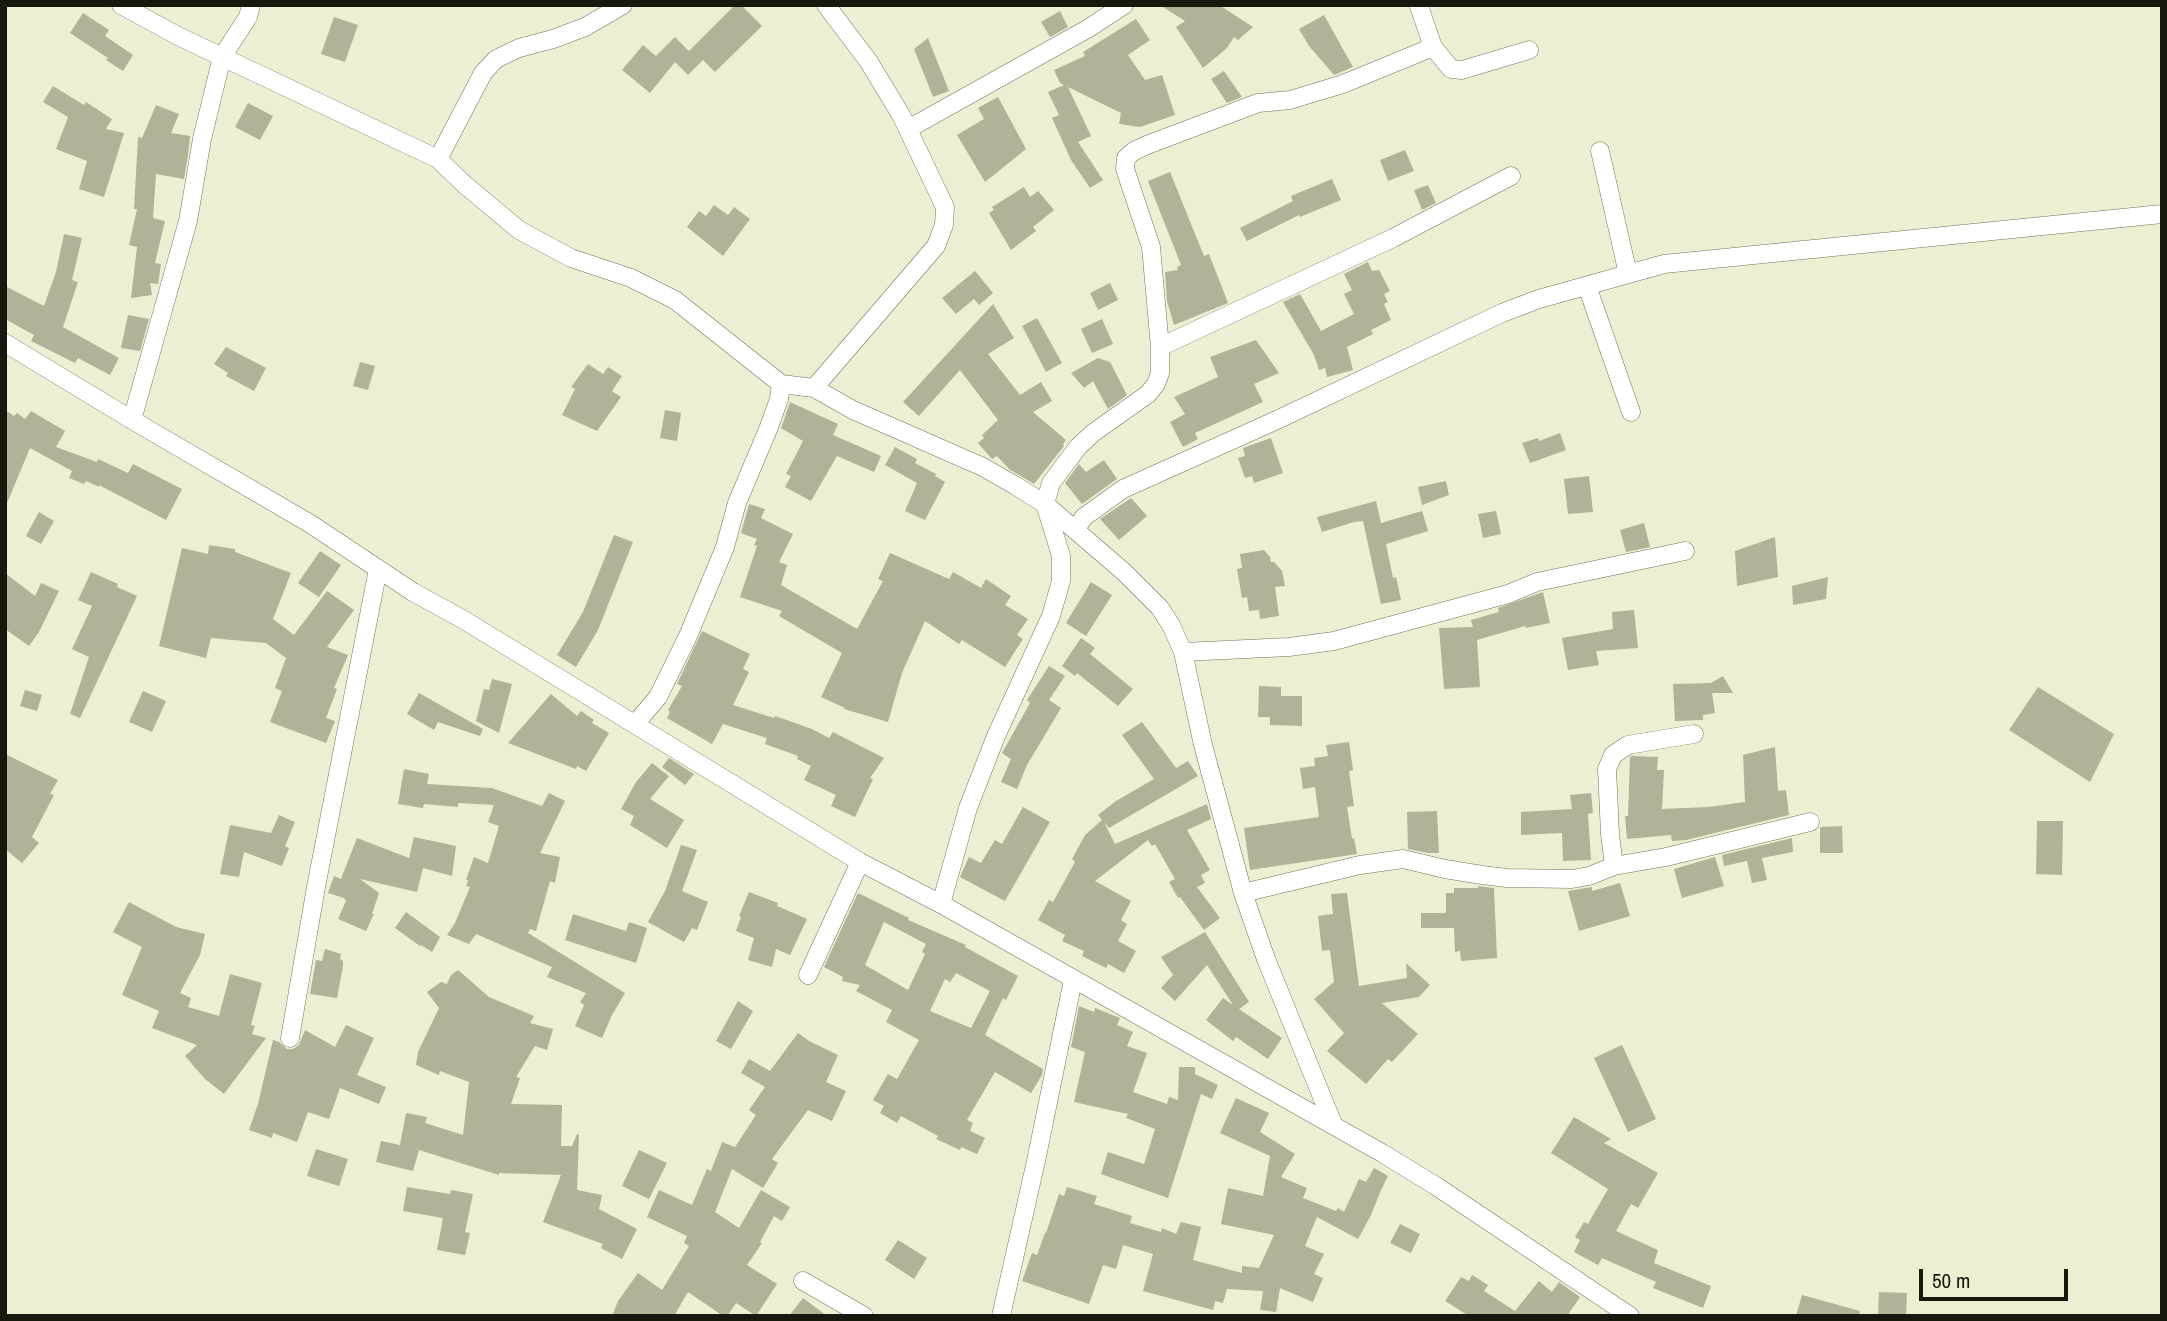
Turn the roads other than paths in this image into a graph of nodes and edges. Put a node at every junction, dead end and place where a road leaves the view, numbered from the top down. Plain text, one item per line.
1 (121, 5) edge
2 (251, 5) edge
3 (623, 5) edge
4 (826, 5) edge
5 (1124, 5) edge
6 (1419, 6) edge
7 (1433, 47) junction
8 (1529, 50) dead end
9 (222, 57) junction
10 (908, 129) junction
11 (1600, 151) dead end
12 (438, 159) junction
13 (1511, 176) dead end
14 (2162, 214) edge
15 (1628, 274) junction
16 (1587, 286) junction
17 (5, 343) edge
18 (1160, 347) junction
19 (781, 384) junction
20 (814, 388) junction
21 (1631, 412) dead end
22 (132, 421) junction
23 (1045, 504) junction
24 (1075, 530) junction
25 (1685, 551) dead end
26 (378, 569) junction
27 (1183, 652) junction
28 (635, 724) junction
29 (1695, 734) dead end
30 (1810, 822) dead end
31 (860, 862) junction
32 (1614, 866) junction
33 (1243, 893) junction
34 (940, 904) junction
35 (807, 975) dead end
36 (1073, 980) junction
37 (290, 1038) dead end
38 (1333, 1124) junction
39 (803, 1281) dead end
40 (864, 1316) edge
41 (1001, 1316) edge
42 (1630, 1316) edge

1 - 9 street
2 - 9 street
3 - 12 street
4 - 10 street
5 - 10 street
6 - 7 street
7 - 8 street
7 - 18 street
9 - 12 street
9 - 22 street
10 - 20 street
11 - 15 street
12 - 19 street
13 - 18 street
14 - 15 street
15 - 16 street
16 - 21 street
16 - 24 street
17 - 22 street
18 - 23 street
19 - 20 street
19 - 28 street
20 - 23 street
22 - 26 street
23 - 24 street
23 - 34 street
24 - 27 street
25 - 27 street
26 - 28 street
26 - 37 street
27 - 33 street
28 - 31 street
29 - 32 street
30 - 32 street
31 - 34 street
31 - 35 street
32 - 33 street
33 - 38 street
34 - 36 street
36 - 38 street
36 - 41 street
38 - 42 street
39 - 40 street

